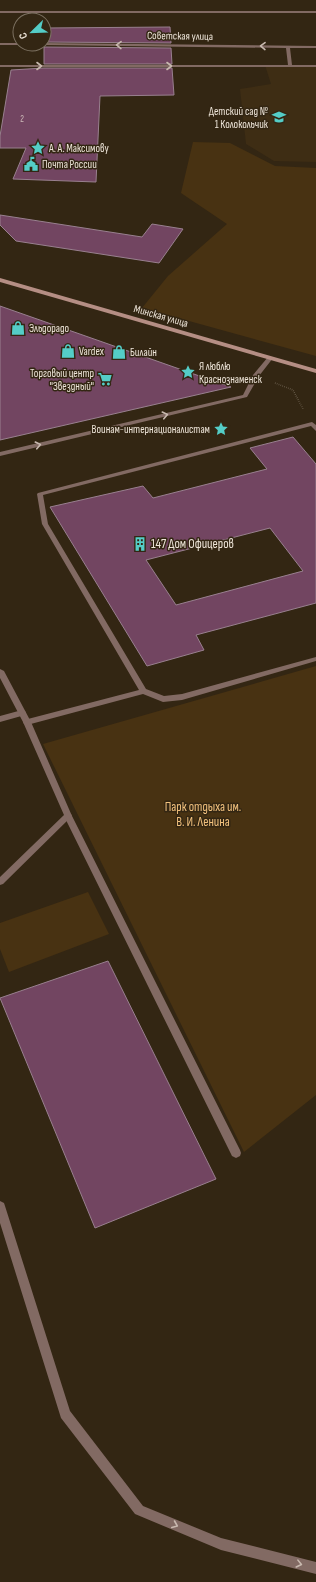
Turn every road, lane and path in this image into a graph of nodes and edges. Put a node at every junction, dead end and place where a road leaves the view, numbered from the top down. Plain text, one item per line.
1 (0, 12) edge
2 (316, 12) edge
3 (0, 44) edge
4 (12, 44) edge
5 (52, 44) edge
6 (288, 46) junction
7 (316, 47) edge
8 (0, 66) edge
9 (290, 66) junction
10 (316, 66) edge
11 (0, 280) edge
12 (270, 358) junction
13 (316, 371) edge
14 (316, 429) edge
15 (0, 454) edge
16 (316, 659) edge
17 (0, 671) edge
18 (143, 691) junction
19 (22, 713) junction
20 (0, 719) edge
21 (27, 722) junction
22 (68, 816) junction
23 (0, 882) edge
24 (236, 1153) dead end
25 (0, 1206) edge
26 (316, 1568) edge

1 - 2 street
3 - 4 street
6 -> 5 street, Советская улица
6 - 7 street, Советская улица
6 - 9 street
8 -> 9 street
9 - 10 street
11 - 12 street, Минская улица
12 - 13 street, Минская улица
15 -> 12 street
14 - 18 street
16 - 18 street
17 - 19 street
18 - 21 street
19 - 20 street
19 - 21 street
21 - 22 street
22 - 23 street
22 - 24 street
25 -> 26 street

